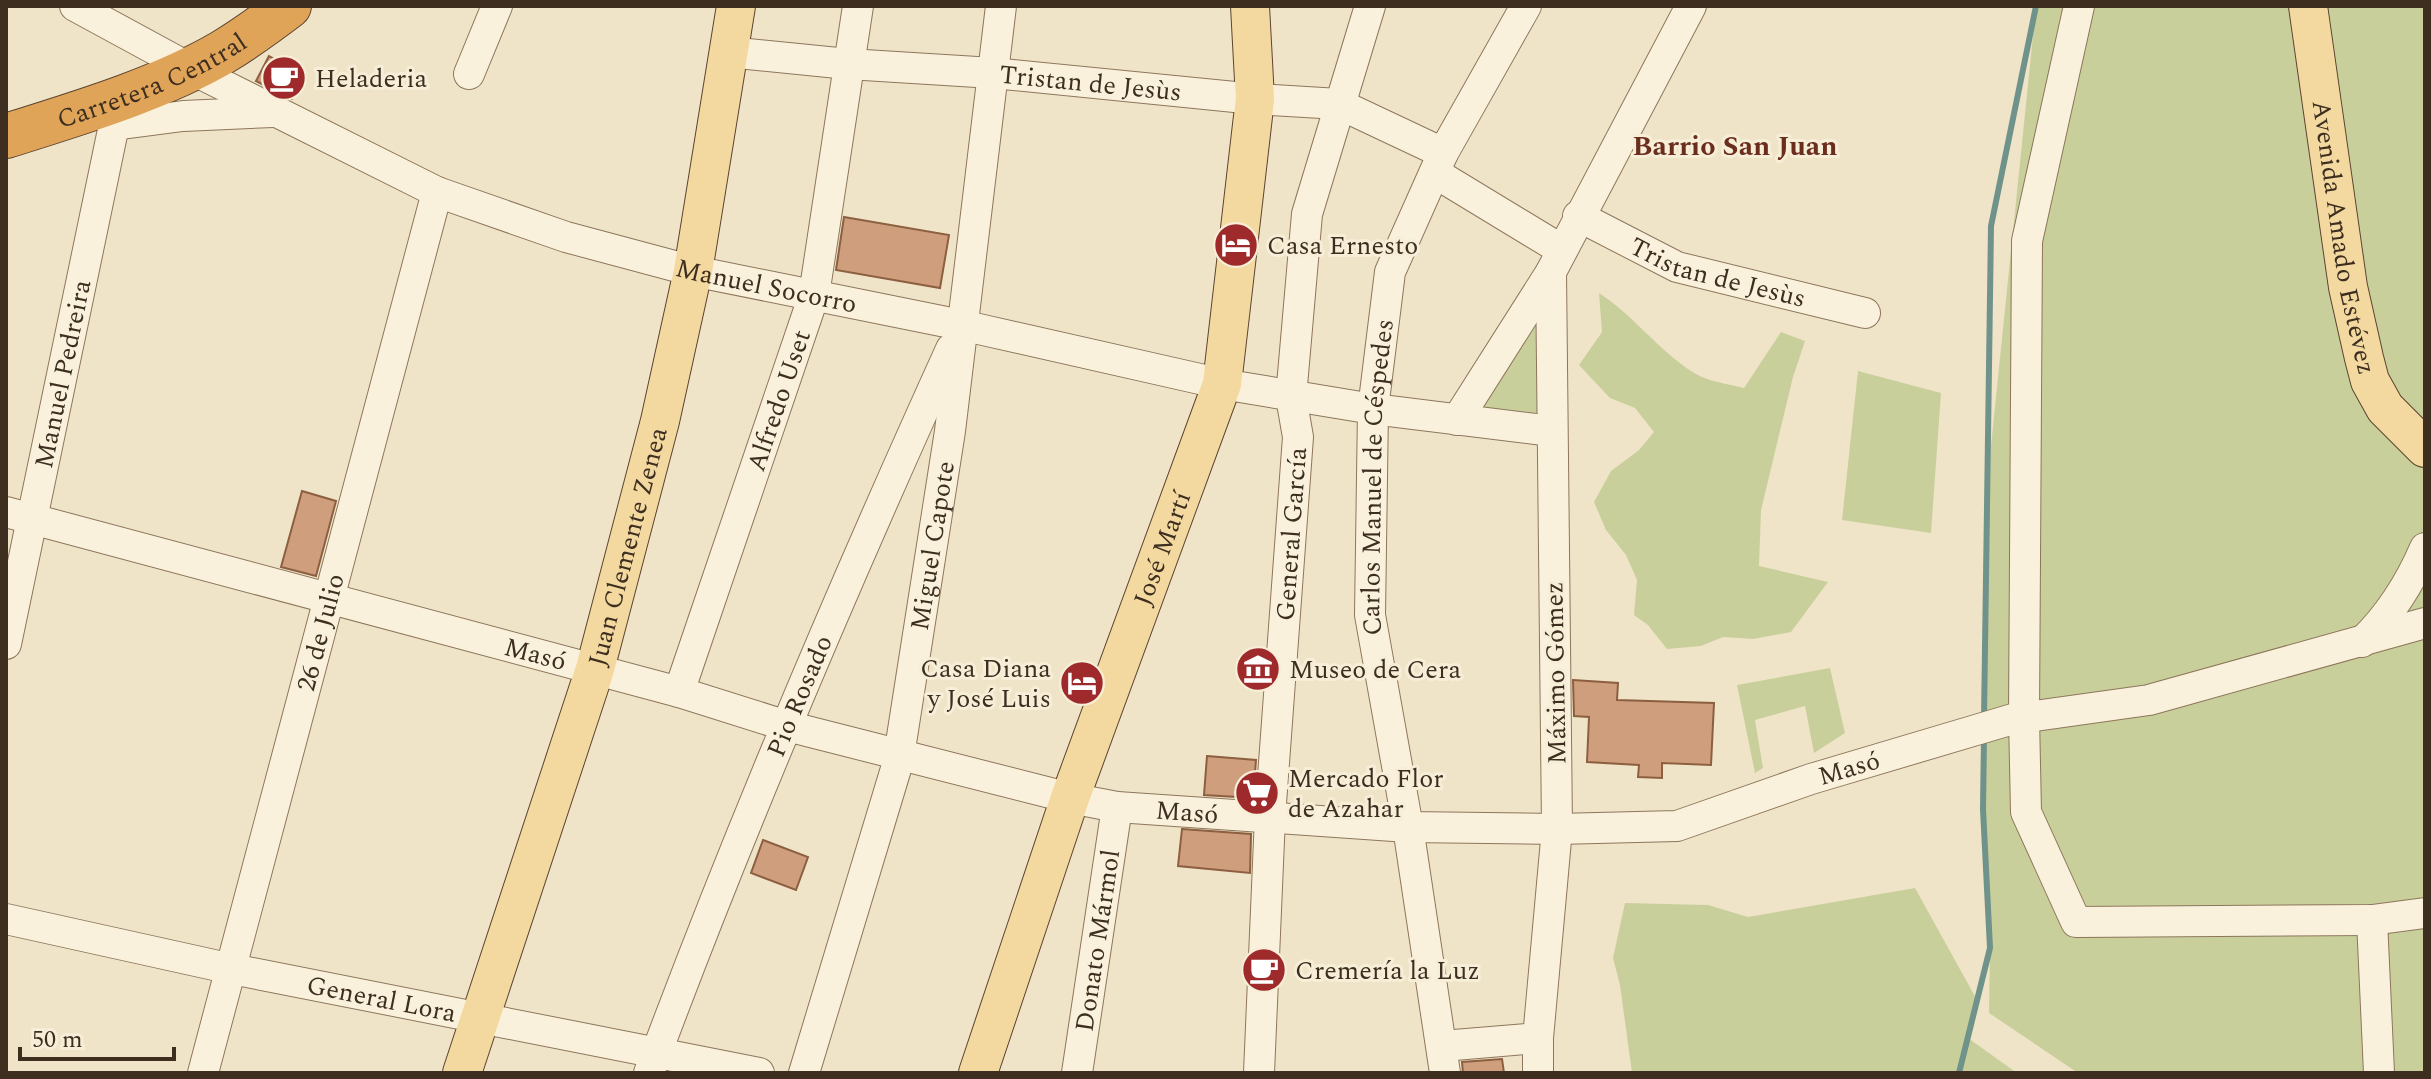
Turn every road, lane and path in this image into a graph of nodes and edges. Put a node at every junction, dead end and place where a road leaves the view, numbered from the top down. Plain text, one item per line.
1 (75, 6) edge
2 (289, 6) edge
3 (497, 6) edge
4 (736, 6) edge
5 (858, 6) edge
6 (1001, 6) edge
7 (1250, 6) edge
8 (1370, 6) edge
9 (1526, 6) edge
10 (1691, 6) edge
11 (2079, 6) edge
12 (2308, 6) edge
13 (728, 52) junction
14 (848, 64) junction
15 (191, 69) junction
16 (993, 73) junction
17 (469, 74) dead end
18 (1255, 99) junction
19 (1339, 104) junction
20 (279, 112) junction
21 (100, 113) junction
22 (11, 130) edge
23 (1439, 163) junction
24 (437, 192) junction
25 (1578, 216) junction
26 (1556, 261) junction
27 (693, 271) junction
28 (814, 295) junction
29 (1865, 313) dead end
30 (961, 325) junction
31 (1222, 384) junction
32 (1291, 397) junction
33 (1373, 409) junction
34 (1457, 420) junction
35 (1552, 431) junction
36 (2424, 452) edge
37 (18, 515) edge
38 (2425, 548) edge
39 (327, 598) junction
40 (2425, 623) edge
41 (2361, 643) junction
42 (6, 644) edge
43 (595, 669) junction
44 (679, 692) junction
45 (2018, 718) junction
46 (787, 726) junction
47 (899, 754) junction
48 (1070, 798) junction
49 (1117, 807) junction
50 (1270, 817) junction
51 (1408, 827) junction
52 (1557, 829) junction
53 (2425, 913) edge
54 (6, 919) edge
55 (2372, 920) junction
56 (232, 969) junction
57 (479, 1018) junction
58 (1538, 1038) junction
59 (1443, 1059) edge
60 (653, 1062) edge
61 (203, 1073) edge
62 (462, 1073) edge
63 (759, 1073) edge
64 (804, 1073) edge
65 (978, 1073) edge
66 (1077, 1073) edge
67 (1259, 1073) edge
68 (1538, 1073) edge
69 (2379, 1073) edge

1 - 15 street, Manuel Socorro
2 - 15 highway, Carretera Central
3 - 17 street
4 - 13 main road, Juan Clemente Zenea
5 - 14 street, Alfredo Uset
6 - 16 street, Miguel Capote
7 - 18 main road, José Martí
8 - 19 street, General García
9 - 23 street, Carlos Manuel de Céspedes
10 - 25 street, Máximo Gómez
11 - 45 street
12 - 36 main road, Avenida Amado Estévez
13 - 14 street, Tristan de Jesùs
13 - 27 main road, Juan Clemente Zenea
14 - 16 street, Tristan de Jesùs
14 - 28 street, Alfredo Uset
15 - 20 street, Manuel Socorro
15 - 21 highway, Carretera Central
16 - 18 street, Tristan de Jesùs
16 - 30 street, Miguel Capote
18 - 19 street, Tristan de Jesùs
18 - 31 main road, José Martí
19 - 23 street, Tristan de Jesùs
19 - 32 street, General García
20 - 21 street
20 - 24 street, Manuel Socorro
21 - 22 highway
21 - 37 street, Manuel Pedreira
23 - 26 street, Tristan de Jesùs
23 - 33 street, Carlos Manuel de Céspedes
24 - 27 street, Manuel Socorro
24 - 39 street, 26 de Julio
25 - 26 street, Máximo Gómez
25 - 29 street, Tristan de Jesùs
26 - 34 street, Máximo Gómez
26 - 35 street, Máximo Gómez
27 - 28 street, Manuel Socorro
27 - 43 main road, Juan Clemente Zenea
28 - 30 street, Manuel Socorro
28 - 44 street, Alfredo Uset
30 - 31 street, Manuel Socorro
30 - 46 street, Pio Rosado
30 - 47 street, Miguel Capote
31 - 32 street, Manuel Socorro
31 - 48 main road, José Martí
32 - 33 street, Manuel Socorro
32 - 50 street, General García
33 - 34 street, Manuel Socorro
33 - 51 street, Carlos Manuel de Céspedes
34 - 35 street, Manuel Socorro
35 - 52 street, Máximo Gómez
37 - 39 street, Masó
37 - 42 street, Manuel Pedreira
38 - 41 street
39 - 43 street, Masó
39 - 56 street, 26 de Julio
40 - 41 street, Masó
41 - 45 street, Masó
43 - 44 street, Masó
43 - 57 main road, Juan Clemente Zenea
44 - 46 street, Masó
45 - 52 street, Masó
45 - 55 street
46 - 47 street, Masó
46 - 60 street, Pio Rosado
47 - 48 street, Masó
47 - 64 street, Miguel Capote
48 - 49 street, Masó
48 - 65 main road, José Martí
49 - 50 street, Masó
49 - 66 street, Donato Mármol
50 - 51 street, Masó
50 - 67 street, General García
51 - 52 street, Masó
51 - 59 street, Carlos Manuel de Céspedes
52 - 58 street, Máximo Gómez
53 - 55 street
54 - 56 street, General Lora
55 - 69 street
56 - 57 street, General Lora
56 - 61 street, 26 de Julio
57 - 60 street, General Lora
57 - 62 main road, Juan Clemente Zenea
58 - 59 street
58 - 68 street, Máximo Gómez
60 - 63 street, General Lora

